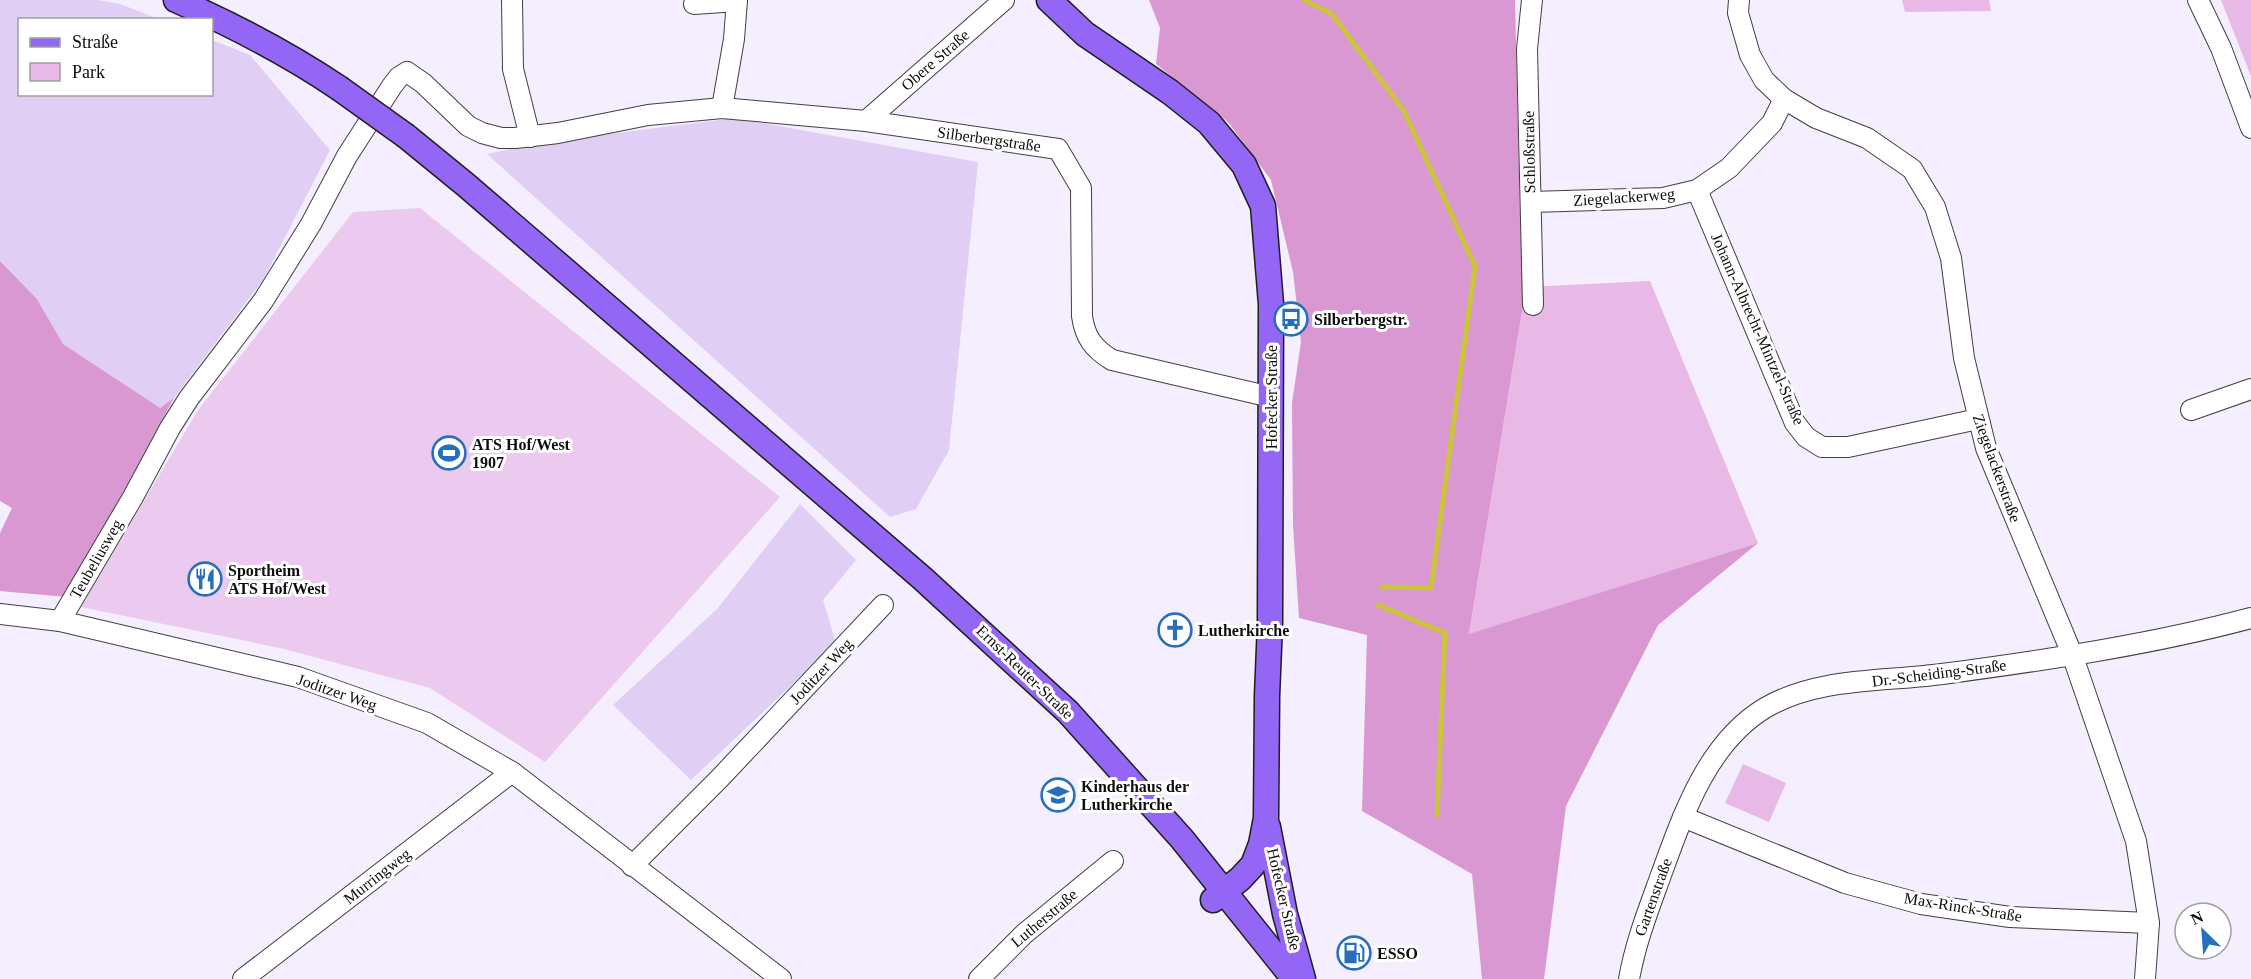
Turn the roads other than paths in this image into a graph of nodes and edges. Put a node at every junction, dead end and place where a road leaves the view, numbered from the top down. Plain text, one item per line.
1 (176, 0) edge
2 (512, 0) edge
3 (737, 0) edge
4 (1004, 0) edge
5 (1049, 0) edge
6 (1532, 0) edge
7 (1739, 0) edge
8 (2198, 0) edge
9 (694, 4) dead end
10 (1784, 99) junction
11 (722, 108) junction
12 (866, 121) junction
13 (2251, 128) edge
14 (530, 137) junction
15 (1697, 190) junction
16 (1531, 202) junction
17 (1533, 305) dead end
18 (2251, 390) edge
19 (1271, 397) junction
20 (2191, 410) dead end
21 (1978, 419) junction
22 (883, 605) dead end
23 (2, 617) edge
24 (2251, 618) edge
25 (60, 621) junction
26 (2072, 654) junction
27 (512, 772) junction
28 (1683, 817) junction
29 (1266, 818) junction
30 (1113, 861) dead end
31 (632, 866) junction
32 (1218, 895) junction
33 (2149, 923) junction
34 (246, 978) edge
35 (781, 979) edge
36 (979, 979) edge
37 (1274, 979) edge
38 (1294, 979) edge
39 (1303, 979) edge
40 (1629, 979) edge
41 (2145, 979) edge

1 - 32 main road, Ernst-Reuter-Straße, bridge
2 - 14 street
3 - 9 street
3 - 11 street
4 - 12 street, Obere Straße
5 - 19 main road, Hofecker Straße
6 - 16 street, Schloßstraße
7 - 10 street, Ziegelackerstraße
8 - 13 street
10 - 15 street, Ziegelackerweg
10 - 21 street, Ziegelackerstraße
11 - 12 street, Silberbergstraße
11 - 14 street, Silberbergstraße
12 - 19 street, Silberbergstraße
14 - 25 street, Teubeliusweg
15 - 16 street, Ziegelackerweg
15 - 21 street, Johann-Albrecht-Mintzel-Straße
16 - 17 street, Schloßstraße
18 - 20 street
19 - 29 main road, Hofecker Straße
21 - 26 street, Ziegelackerstraße
22 - 31 street, Joditzer Weg
23 - 25 street, Joditzer Weg
24 - 26 street, Dr.-Scheiding-Straße
25 - 27 street, Joditzer Weg
26 - 28 street, Dr.-Scheiding-Straße
26 - 33 street, Ziegelackerstraße
27 - 31 street, Joditzer Weg
27 - 34 street, Murringweg
28 - 33 street, Max-Rinck-Straße
28 - 40 street, Gartenstraße
29 - 32 main road, Hofecker Straße
29 - 39 main road, Hofecker Straße
30 - 36 street, Lutherstraße
31 - 35 street, Joditzer Weg
32 - 37 main road, Ernst-Reuter-Straße
32 - 38 main road, Ernst-Reuter-Straße
33 - 41 street, Ziegelackerstraße

